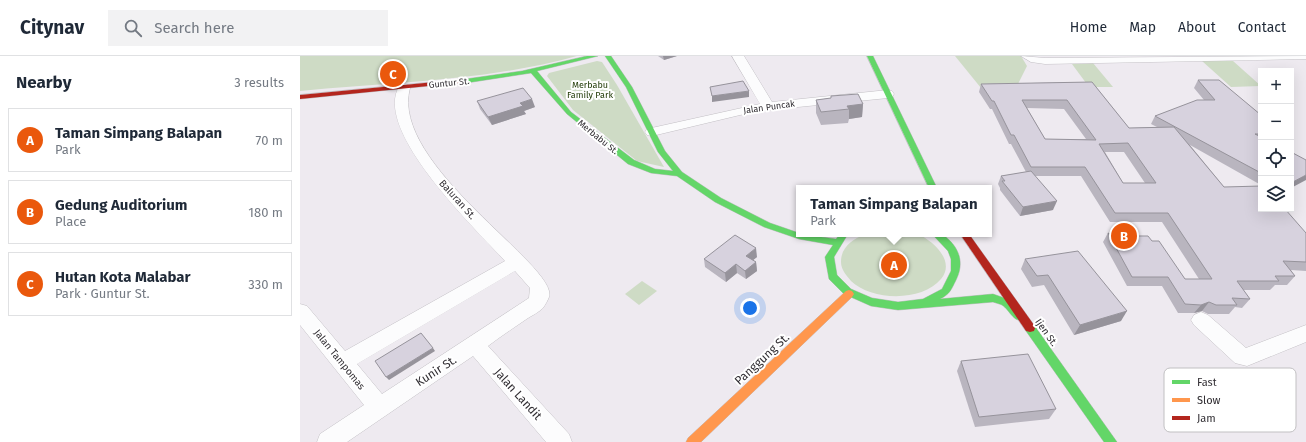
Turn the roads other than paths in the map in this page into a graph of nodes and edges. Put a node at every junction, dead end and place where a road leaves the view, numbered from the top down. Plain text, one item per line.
1 (595, 56) edge
2 (608, 56) edge
3 (738, 56) edge
4 (870, 56) edge
5 (1306, 56) edge
6 (1031, 58) edge
7 (534, 72) junction
8 (404, 88) junction
9 (888, 94) junction
10 (300, 97) edge
11 (768, 106) junction
12 (652, 132) junction
13 (679, 174) junction
14 (932, 185) edge
15 (796, 235) edge
16 (805, 237) edge
17 (841, 237) edge
18 (940, 237) edge
19 (949, 237) edge
20 (966, 237) edge
21 (835, 242) junction
22 (953, 250) junction
23 (965, 259) dead end
24 (517, 262) junction
25 (977, 268) dead end
26 (1002, 286) junction
27 (849, 294) junction
28 (540, 296) joint
29 (916, 305) junction
30 (300, 311) edge
31 (1200, 320) dead end
32 (1306, 333) edge
33 (1036, 336) junction
34 (475, 345) junction
35 (344, 362) junction
36 (379, 407) junction
37 (328, 442) edge
38 (561, 442) edge
39 (692, 442) edge
40 (1111, 442) edge

1 - 7 main road, Guntur St.
2 - 12 main road, Merbabu St.
3 - 11 street
4 - 9 main road
5 - 6 street
7 - 8 main road, Guntur St.
7 - 13 main road, Merbabu St.
8 - 10 main road, Guntur St.
8 - 24 street, Baluran St.
9 - 11 street, Jalan Puncak
9 - 14 main road
11 - 12 street, Jalan Puncak
12 - 13 main road, Merbabu St.
13 - 15 main road, Merbabu St.
16 - 21 main road, Merbabu St.
17 - 21 main road
18 - 22 main road
19 - 22 main road
20 - 26 main road, Ijen St.
21 - 27 main road
22 - 23 main road
22 - 29 main road
24 - 28 street, Baluran St.
24 - 35 street
25 - 26 main road
26 - 33 main road, Ijen St.
27 - 29 main road
27 - 39 main road, Panggung St.
28 - 34 street, Kunir St.
29 - 33 main road
30 - 35 street, Jalan Tampomas
31 - 32 street
33 - 40 main road, Ijen St.
34 - 36 street, Kunir St.
34 - 38 street, Jalan Landit
35 - 36 street, Jalan Tampomas
36 - 37 street, Kunir St.

